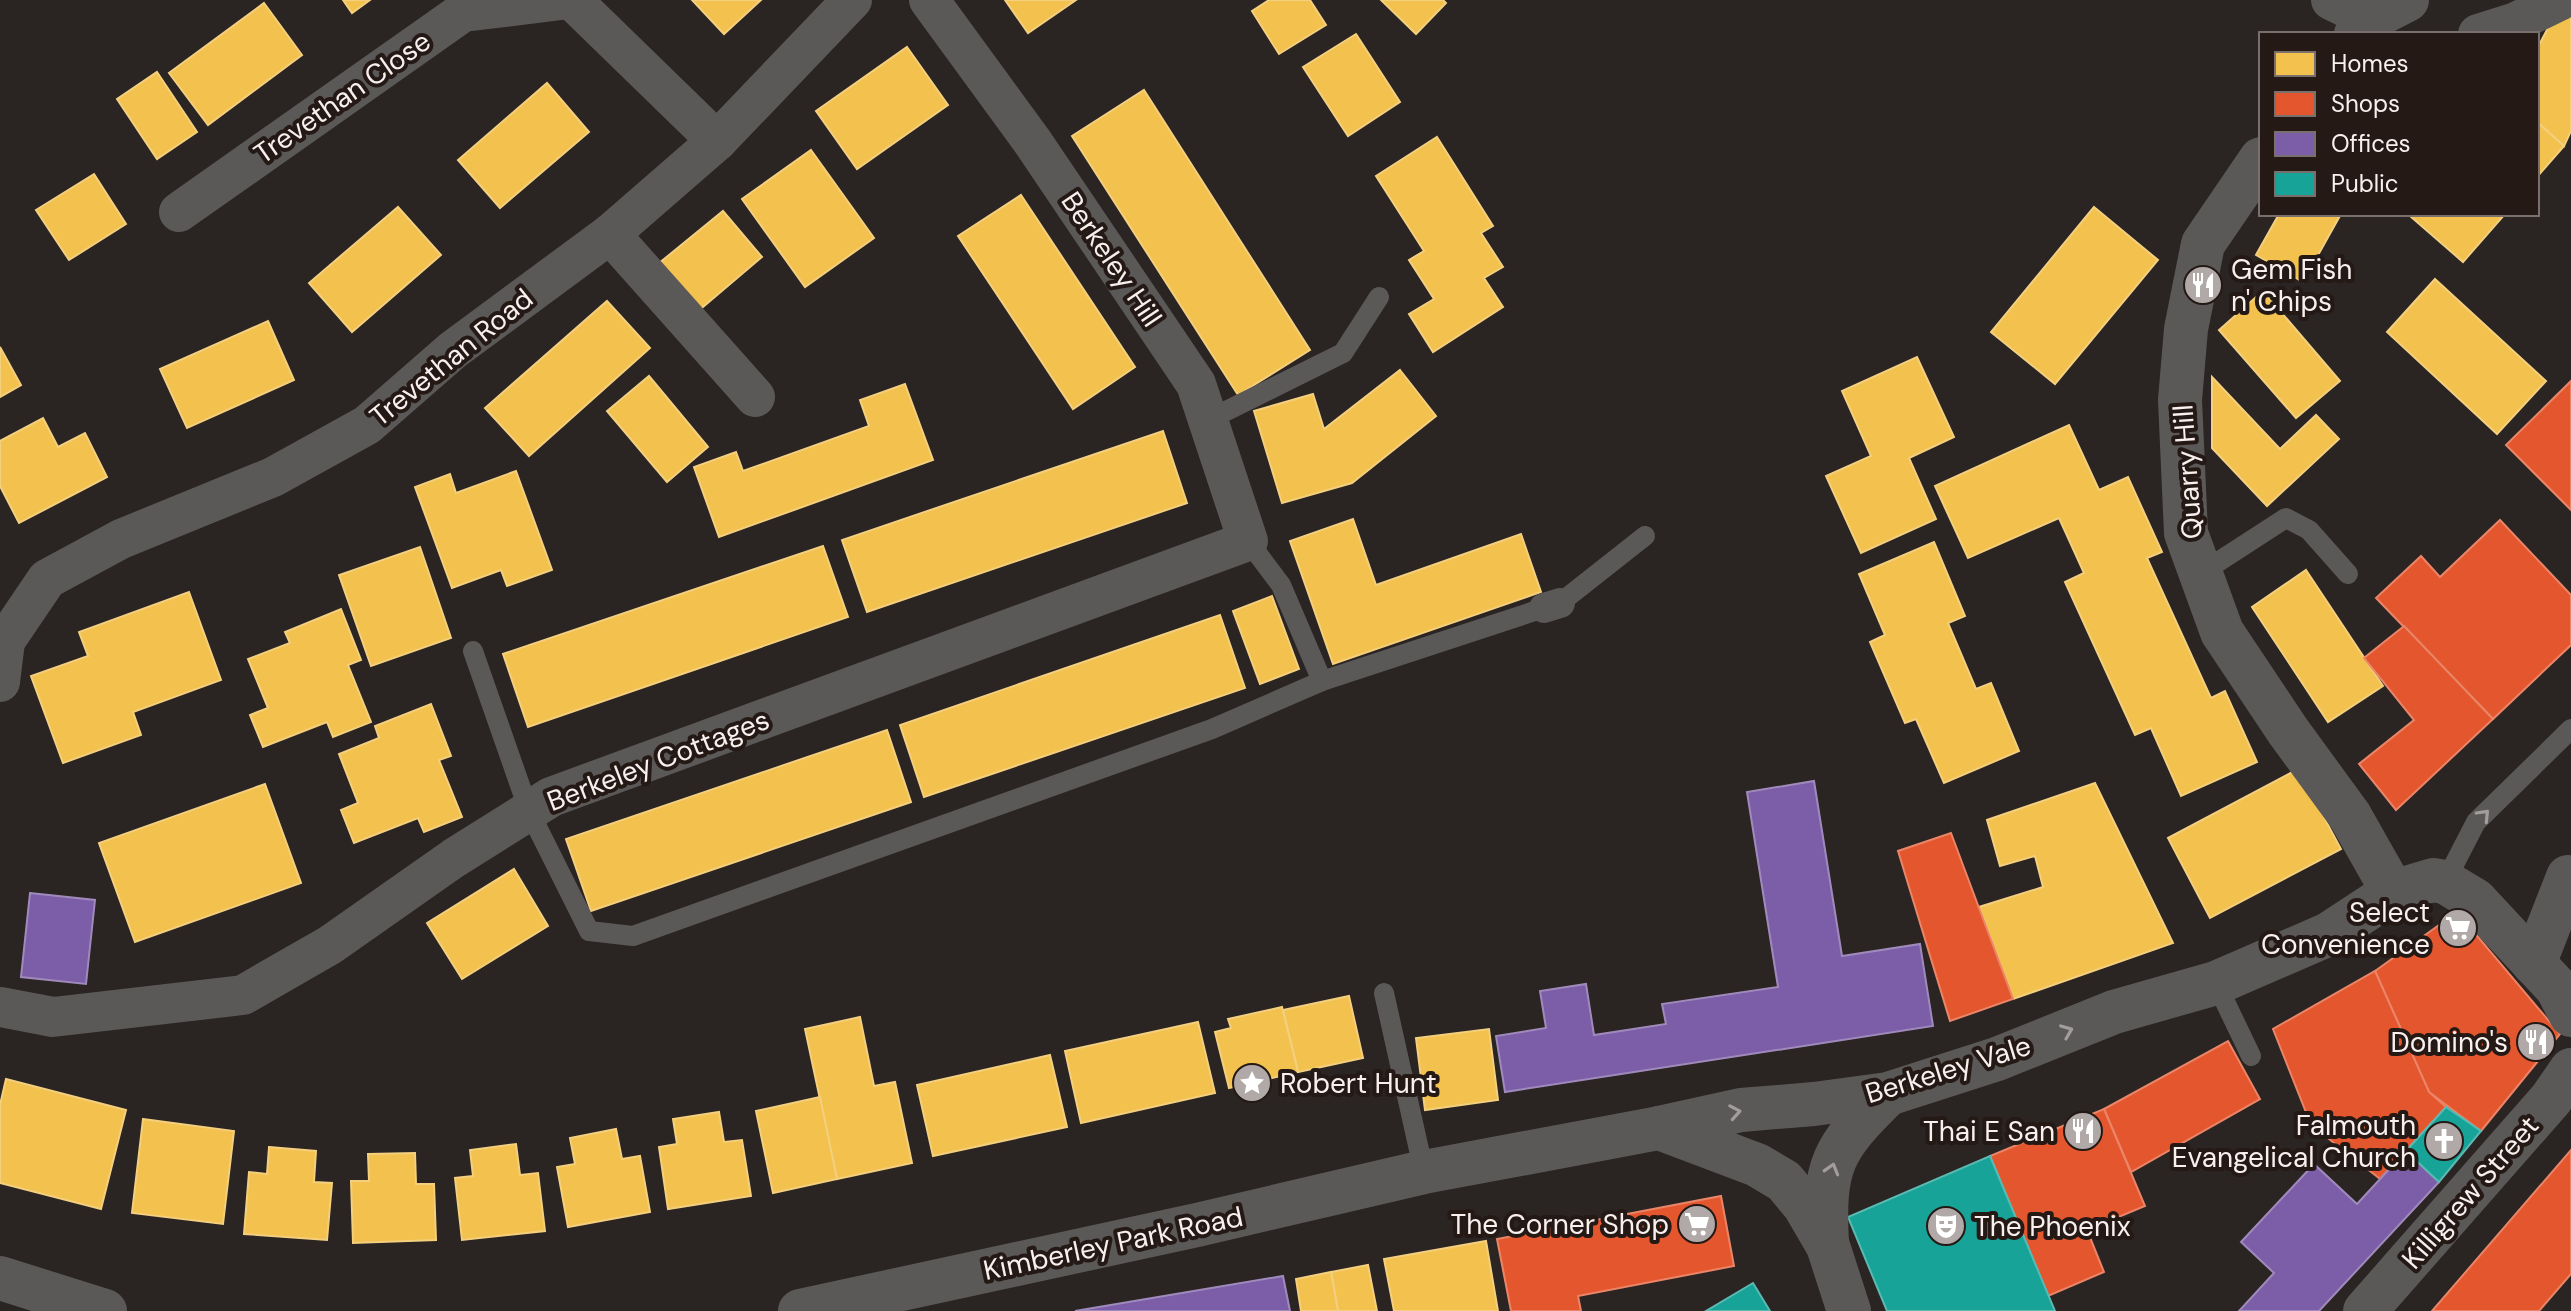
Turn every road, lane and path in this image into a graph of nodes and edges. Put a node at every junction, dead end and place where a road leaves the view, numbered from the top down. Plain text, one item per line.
1 (561, 0) edge
2 (572, 0) edge
3 (852, 0) edge
4 (929, 0) edge
5 (2331, 0) edge
6 (2561, 0) edge
7 (2378, 18) edge
8 (2484, 32) edge
9 (717, 141) junction
10 (2259, 162) edge
11 (179, 212) dead end
12 (610, 234) junction
13 (1379, 297) dead end
14 (755, 397) dead end
15 (1208, 420) junction
16 (1645, 536) dead end
17 (1248, 541) junction
18 (2201, 573) junction
19 (2348, 574) dead end
20 (2, 638) edge
21 (473, 651) dead end
22 (1322, 681) junction
23 (0, 682) edge
24 (2571, 729) edge
25 (529, 811) junction
26 (2570, 876) edge
27 (2445, 882) junction
28 (2393, 892) junction
29 (2491, 918) junction
30 (2534, 964) junction
31 (2216, 983) junction
32 (1384, 993) dead end
33 (0, 1007) edge
34 (2571, 1015) edge
35 (2251, 1056) dead end
36 (2571, 1070) edge
37 (1888, 1094) junction
38 (1659, 1128) junction
39 (1424, 1172) junction
40 (1828, 1246) junction
41 (0, 1278) edge
42 (105, 1311) edge
43 (800, 1311) edge
44 (1849, 1311) edge
45 (2365, 1311) edge

1 - 11 street, Trevethan Close
2 - 9 street
3 - 9 street, Trevethan Road
4 - 15 street, Berkeley Hill
5 - 7 street
6 - 8 street
9 - 12 street, Trevethan Road
10 - 18 street, Quarry Hill
12 - 14 street
12 - 20 street, Trevethan Road
13 - 15 lane
15 - 17 street, Berkeley Hill
16 - 22 lane
17 - 22 lane
17 - 25 street, Berkeley Cottages
18 - 19 lane
18 - 28 street, Quarry Hill
20 - 23 street
21 - 25 lane
22 - 25 lane
27 -> 24 lane
25 - 33 street, Berkeley Cottages
26 - 29 street
26 - 30 street
27 - 28 street, Berkeley Vale
27 - 29 street
28 - 31 street, Berkeley Vale
29 - 30 street
30 - 34 street
31 - 35 lane
37 -> 31 street, Berkeley Vale
32 - 39 lane
36 - 45 street, Killigrew Street
38 -> 37 street, Berkeley Vale
40 -> 37 street
38 - 39 street, Berkeley Vale
38 - 40 street
39 - 43 street, Kimberley Park Road
40 - 44 street
41 - 42 street

